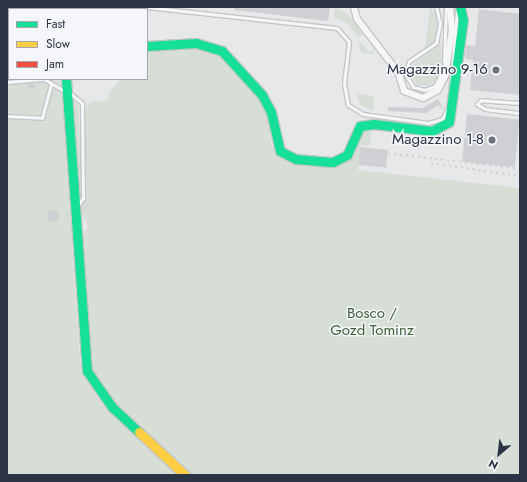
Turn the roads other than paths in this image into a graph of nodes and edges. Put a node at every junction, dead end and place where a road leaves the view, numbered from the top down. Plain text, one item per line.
1 (147, 7) edge
2 (354, 7) edge
3 (436, 7) edge
4 (446, 7) edge
5 (450, 7) edge
6 (456, 7) edge
7 (460, 7) edge
8 (148, 46) edge
9 (31, 80) edge
10 (44, 80) edge
11 (66, 80) edge
12 (7, 82) edge
13 (51, 86) junction
14 (62, 90) dead end
15 (71, 94) dead end
16 (520, 103) edge
17 (520, 113) edge
18 (7, 116) edge
19 (74, 208) junction
20 (185, 475) edge

1 - 6 lane
2 - 5 street
3 - 4 lane
7 - 8 street
9 - 12 lane
10 - 13 lane
11 - 19 street
13 - 14 lane
13 - 18 lane
15 - 19 lane
16 - 17 lane
19 - 20 street

